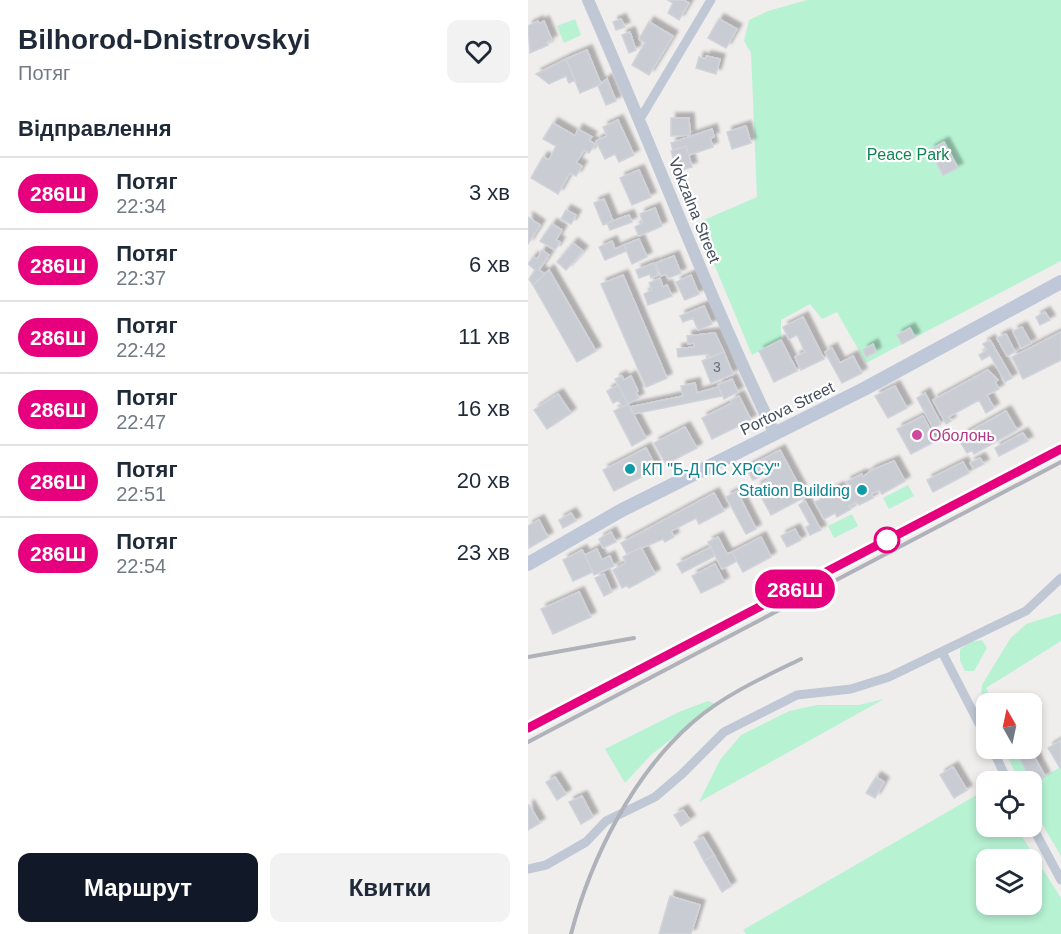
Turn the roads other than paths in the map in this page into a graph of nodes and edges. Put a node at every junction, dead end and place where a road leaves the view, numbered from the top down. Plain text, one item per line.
1 (588, 0) edge
2 (711, 0) edge
3 (640, 119) junction
4 (1061, 282) edge
5 (774, 432) junction
6 (528, 564) edge
7 (1061, 578) edge
8 (942, 651) junction
9 (976, 717) edge
10 (1038, 837) edge
11 (528, 869) edge
12 (1061, 880) edge

1 - 3 street, Vokzalna Street
2 - 3 street
3 - 5 street, Vokzalna Street
4 - 5 main road, Portova Street
5 - 6 main road, Portova Street
7 - 8 street
8 - 9 street
8 - 11 street
10 - 12 street

